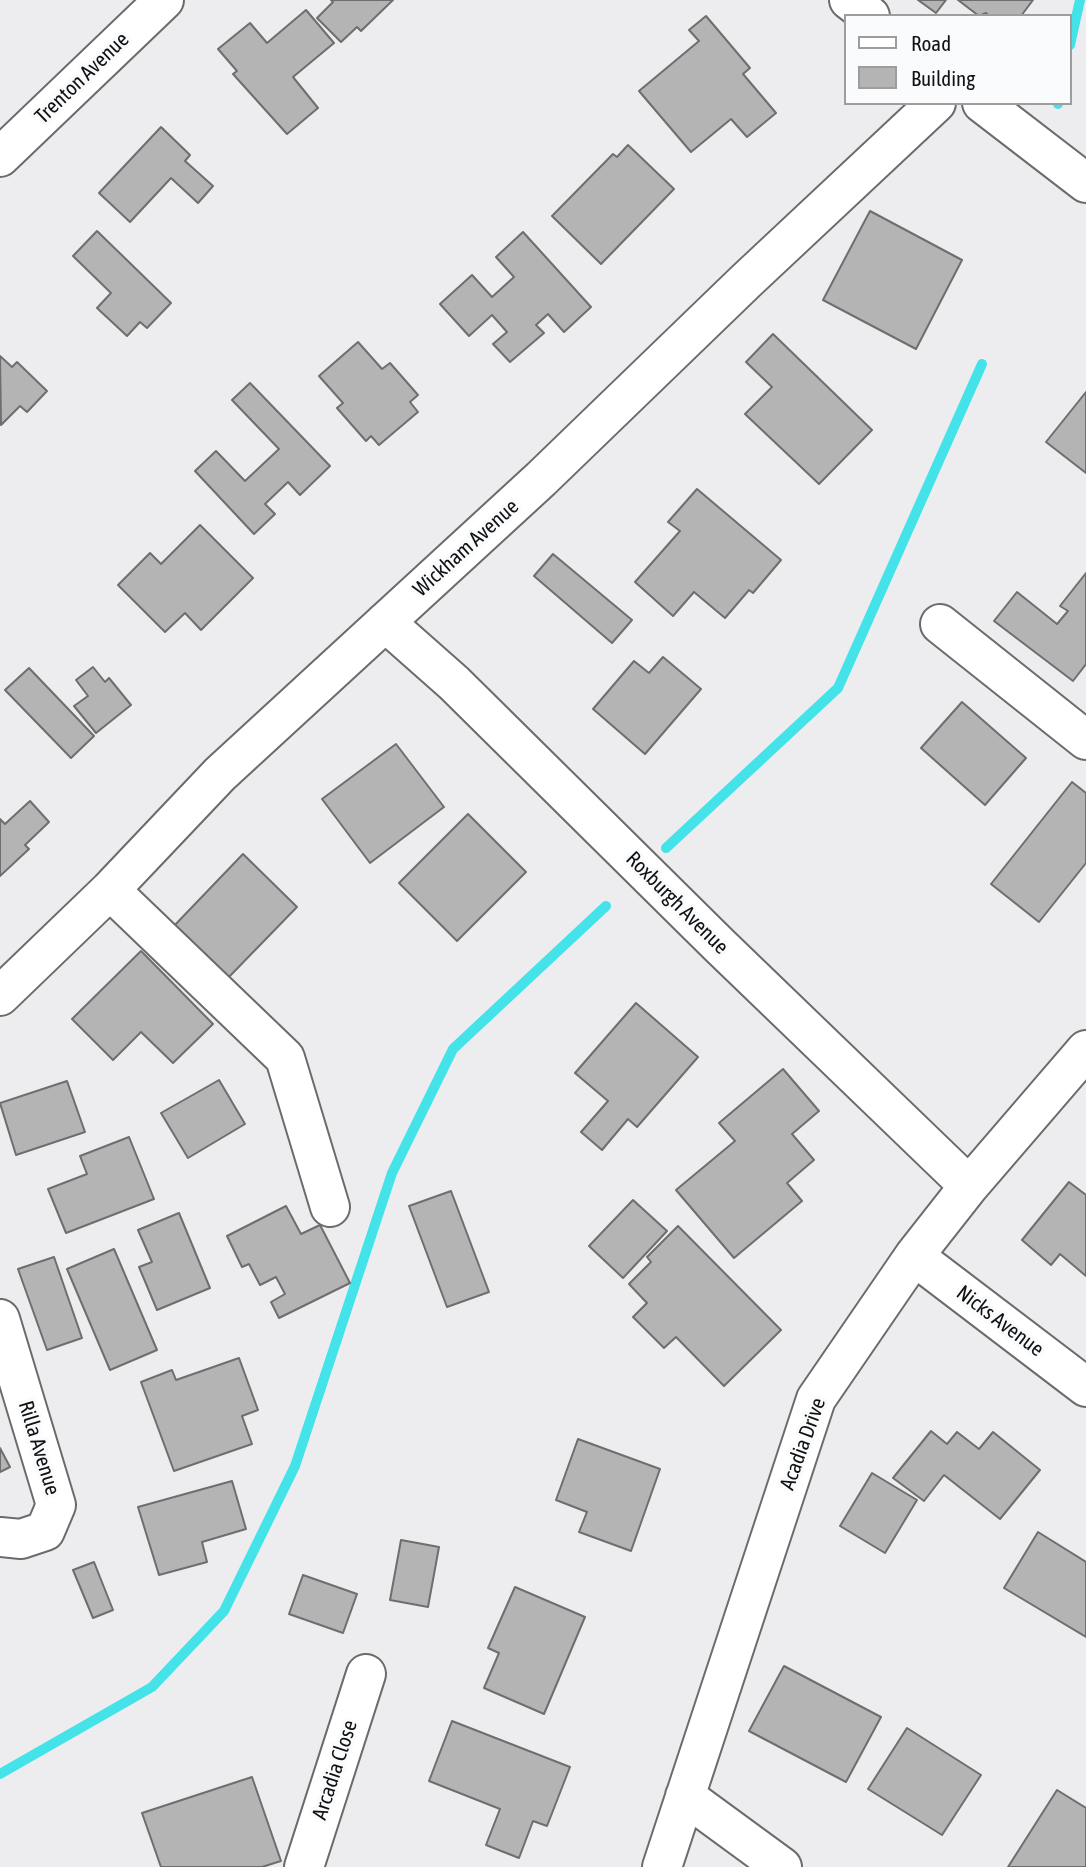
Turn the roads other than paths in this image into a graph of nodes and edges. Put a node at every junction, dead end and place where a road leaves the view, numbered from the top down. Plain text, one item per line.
1 (164, 0) edge
2 (849, 0) edge
3 (867, 14) edge
4 (934, 105) edge
5 (985, 105) edge
6 (0, 157) edge
7 (1086, 183) edge
8 (385, 622) junction
9 (940, 624) dead end
10 (1086, 740) edge
11 (110, 890) junction
12 (0, 996) edge
13 (1086, 1050) edge
14 (969, 1186) junction
15 (330, 1207) dead end
16 (914, 1256) junction
17 (0, 1319) edge
18 (1086, 1387) edge
19 (0, 1537) edge
20 (366, 1674) dead end
21 (685, 1796) junction
22 (304, 1867) edge
23 (662, 1867) edge
24 (782, 1867) edge

1 - 6 street, Trenton Avenue
2 - 3 street
4 - 8 street, Wickham Avenue
5 - 7 street
8 - 11 street, Wickham Avenue
8 - 14 street, Roxburgh Avenue
9 - 10 street
11 - 12 street, Wickham Avenue
11 - 15 street
13 - 14 street, Acadia Drive
14 - 16 street, Acadia Drive
16 - 18 street, Nicks Avenue
16 - 21 street, Acadia Drive
17 - 19 street, Rilla Avenue
20 - 22 street, Arcadia Close
21 - 23 street, Acadia Drive
21 - 24 street

